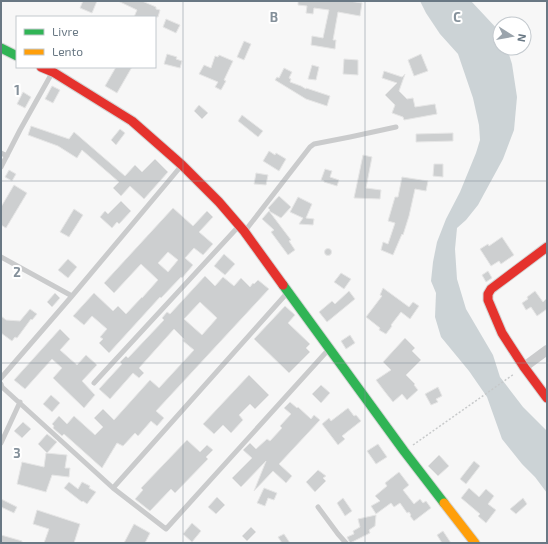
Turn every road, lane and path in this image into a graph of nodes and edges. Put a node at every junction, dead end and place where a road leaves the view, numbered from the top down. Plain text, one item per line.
1 (1, 48) edge
2 (16, 56) edge
3 (43, 68) edge
4 (52, 72) junction
5 (396, 126) dead end
6 (1, 153) edge
7 (7, 156) junction
8 (182, 165) junction
9 (1, 167) edge
10 (242, 229) junction
11 (547, 246) edge
12 (1, 257) edge
13 (288, 291) junction
14 (72, 296) junction
15 (330, 349) junction
16 (547, 350) edge
17 (524, 367) junction
18 (1, 378) edge
19 (94, 383) dead end
20 (1, 384) edge
21 (547, 398) edge
22 (20, 402) junction
23 (1, 443) edge
24 (404, 451) junction
25 (113, 488) junction
26 (318, 507) dead end
27 (471, 542) edge
28 (346, 543) edge

1 - 2 main road
3 - 4 main road
4 - 7 lane
4 - 8 main road
5 - 10 lane
6 - 7 lane
7 - 9 lane
8 - 10 main road
8 - 14 lane
10 - 13 main road
10 - 19 lane
11 - 17 main road
12 - 14 lane
13 - 15 main road
13 - 25 lane
14 - 18 lane
15 - 24 main road
15 - 25 lane
16 - 17 street
17 - 21 main road
17 - 24 path
20 - 22 lane
22 - 23 lane
22 - 25 lane
24 - 27 main road
26 - 28 lane

